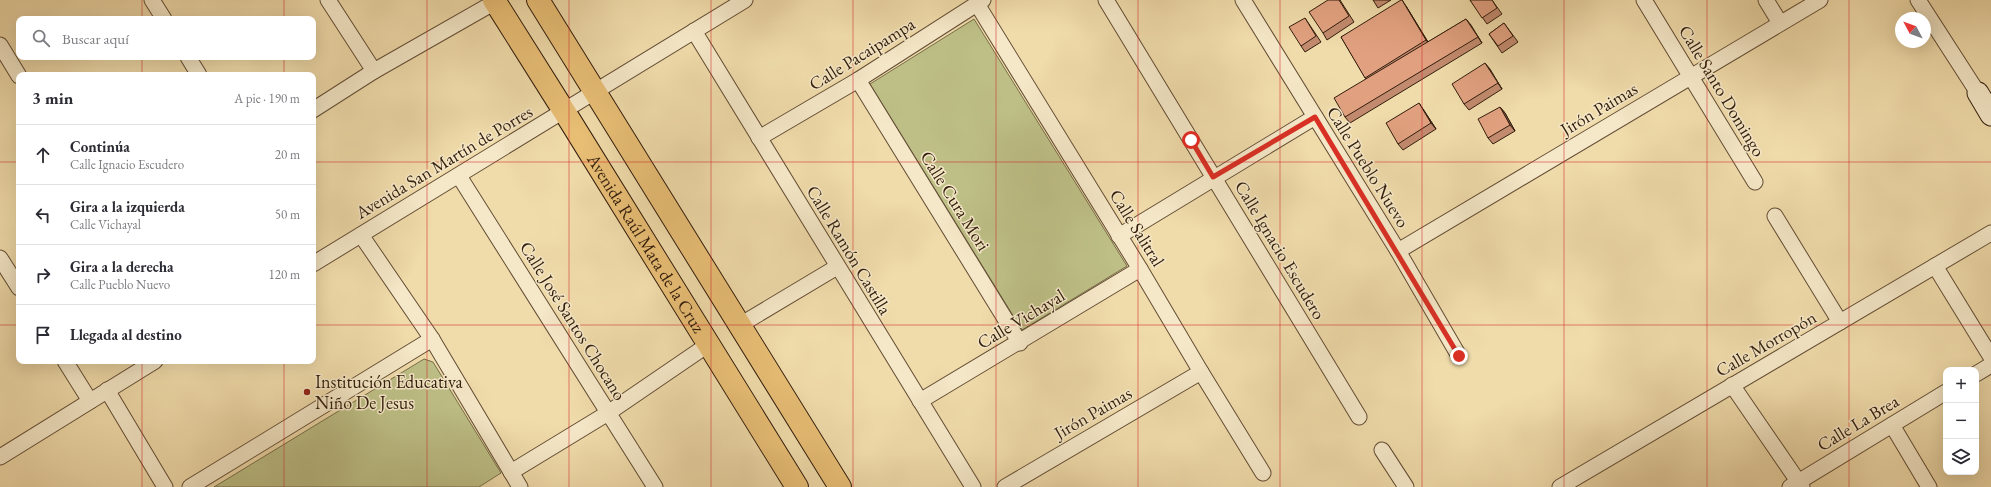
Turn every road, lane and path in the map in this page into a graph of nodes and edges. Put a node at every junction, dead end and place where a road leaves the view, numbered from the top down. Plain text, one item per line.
1 (152, 0) edge
2 (328, 0) edge
3 (538, 0) edge
4 (745, 0) edge
5 (1106, 0) edge
6 (1243, 0) edge
7 (1644, 0) edge
8 (1766, 0) edge
9 (1820, 0) edge
10 (1918, 0) edge
11 (495, 1) edge
12 (980, 2) edge
13 (162, 16) edge
14 (1780, 23) junction
15 (694, 31) junction
16 (0, 45) edge
17 (190, 60) edge
18 (10, 70) edge
19 (374, 71) junction
20 (197, 72) edge
21 (1691, 76) junction
22 (858, 80) junction
23 (594, 93) junction
24 (1978, 93) joint
25 (316, 108) edge
26 (564, 111) junction
27 (1991, 115) edge
28 (1315, 117) junction
29 (759, 138) junction
30 (459, 176) junction
31 (1213, 177) junction
32 (1755, 182) dead end
33 (1775, 216) dead end
34 (1991, 233) edge
35 (361, 235) junction
36 (1119, 236) junction
37 (1398, 251) junction
38 (0, 258) edge
39 (316, 262) edge
40 (1935, 266) junction
41 (837, 267) junction
42 (1140, 269) junction
43 (16, 283) edge
44 (1840, 322) junction
45 (740, 325) junction
46 (432, 340) junction
47 (1020, 343) junction
48 (709, 344) junction
49 (1459, 356) dead end
50 (1991, 357) edge
51 (67, 364) edge
52 (150, 364) edge
53 (1991, 365) edge
54 (1201, 372) junction
55 (1979, 372) edge
56 (1732, 385) junction
57 (107, 390) junction
58 (1943, 394) edge
59 (90, 401) junction
60 (920, 401) junction
61 (608, 413) junction
62 (1360, 417) dead end
63 (1892, 425) junction
64 (1382, 450) dead end
65 (0, 457) edge
66 (511, 472) junction
67 (1263, 473) dead end
68 (1797, 485) edge
69 (165, 487) edge
70 (190, 487) edge
71 (520, 487) edge
72 (655, 487) edge
73 (797, 487) edge
74 (840, 487) edge
75 (974, 487) edge
76 (1005, 487) edge
77 (1406, 487) edge
78 (1560, 487) edge
79 (1929, 487) edge

1 - 13 street
2 - 19 street
3 - 23 main road, Avenida Raúl Mata de la Cruz
4 - 15 street, Avenida San Martín de Porres
5 - 31 street, Calle Ignacio Escudero
6 - 28 street, Calle Pueblo Nuevo
7 - 21 street, Calle Santo Domingo
8 - 14 street
9 - 14 street, Jirón Paimas
10 - 24 street
11 - 19 street
11 - 26 main road, Avenida Raúl Mata de la Cruz
12 - 22 street, Calle Pacaipampa
12 - 36 street, Calle Salitral
14 - 21 street, Jirón Paimas
15 - 23 street, Avenida San Martín de Porres
15 - 29 street, Calle Ramón Castilla
16 - 18 street
17 - 20 street
19 - 25 street
21 - 32 street, Calle Santo Domingo
21 - 37 street, Jirón Paimas
22 - 29 street, Calle Pacaipampa
22 - 47 street, Calle Cura Mori
23 - 26 street, Avenida San Martín de Porres
23 - 45 main road, Avenida Raúl Mata de la Cruz
24 - 27 street
26 - 30 street, Avenida San Martín de Porres
26 - 48 main road, Avenida Raúl Mata de la Cruz
28 - 31 street
28 - 37 street, Calle Pueblo Nuevo
29 - 41 street, Calle Ramón Castilla
30 - 35 street, Avenida San Martín de Porres
30 - 61 street, Calle José Santos Chocano
31 - 36 street
31 - 62 street, Calle Ignacio Escudero
33 - 44 street
34 - 40 street, Calle Morropón
35 - 39 street, Avenida San Martín de Porres
35 - 46 street
36 - 42 street, Calle Salitral
37 - 49 street, Calle Pueblo Nuevo
38 - 43 street
40 - 44 street, Calle Morropón
40 - 50 street
41 - 45 street
41 - 60 street, Calle Ramón Castilla
42 - 47 street, Calle Vichayal
42 - 54 street, Calle Salitral
44 - 56 street, Calle Morropón
45 - 74 main road, Avenida Raúl Mata de la Cruz
46 - 66 street
46 - 70 street
47 - 60 street, Calle Vichayal
48 - 61 street
48 - 73 main road, Avenida Raúl Mata de la Cruz
51 - 59 street
52 - 57 street
53 - 55 street
54 - 67 street, Calle Salitral
54 - 76 street, Jirón Paimas
56 - 68 street
56 - 78 street, Calle Morropón
57 - 59 street
57 - 69 street
58 - 63 street, Calle La Brea
59 - 65 street
60 - 75 street, Calle Ramón Castilla
61 - 66 street
61 - 72 street, Calle José Santos Chocano
63 - 68 street, Calle La Brea
63 - 79 street
64 - 77 street
66 - 71 street

